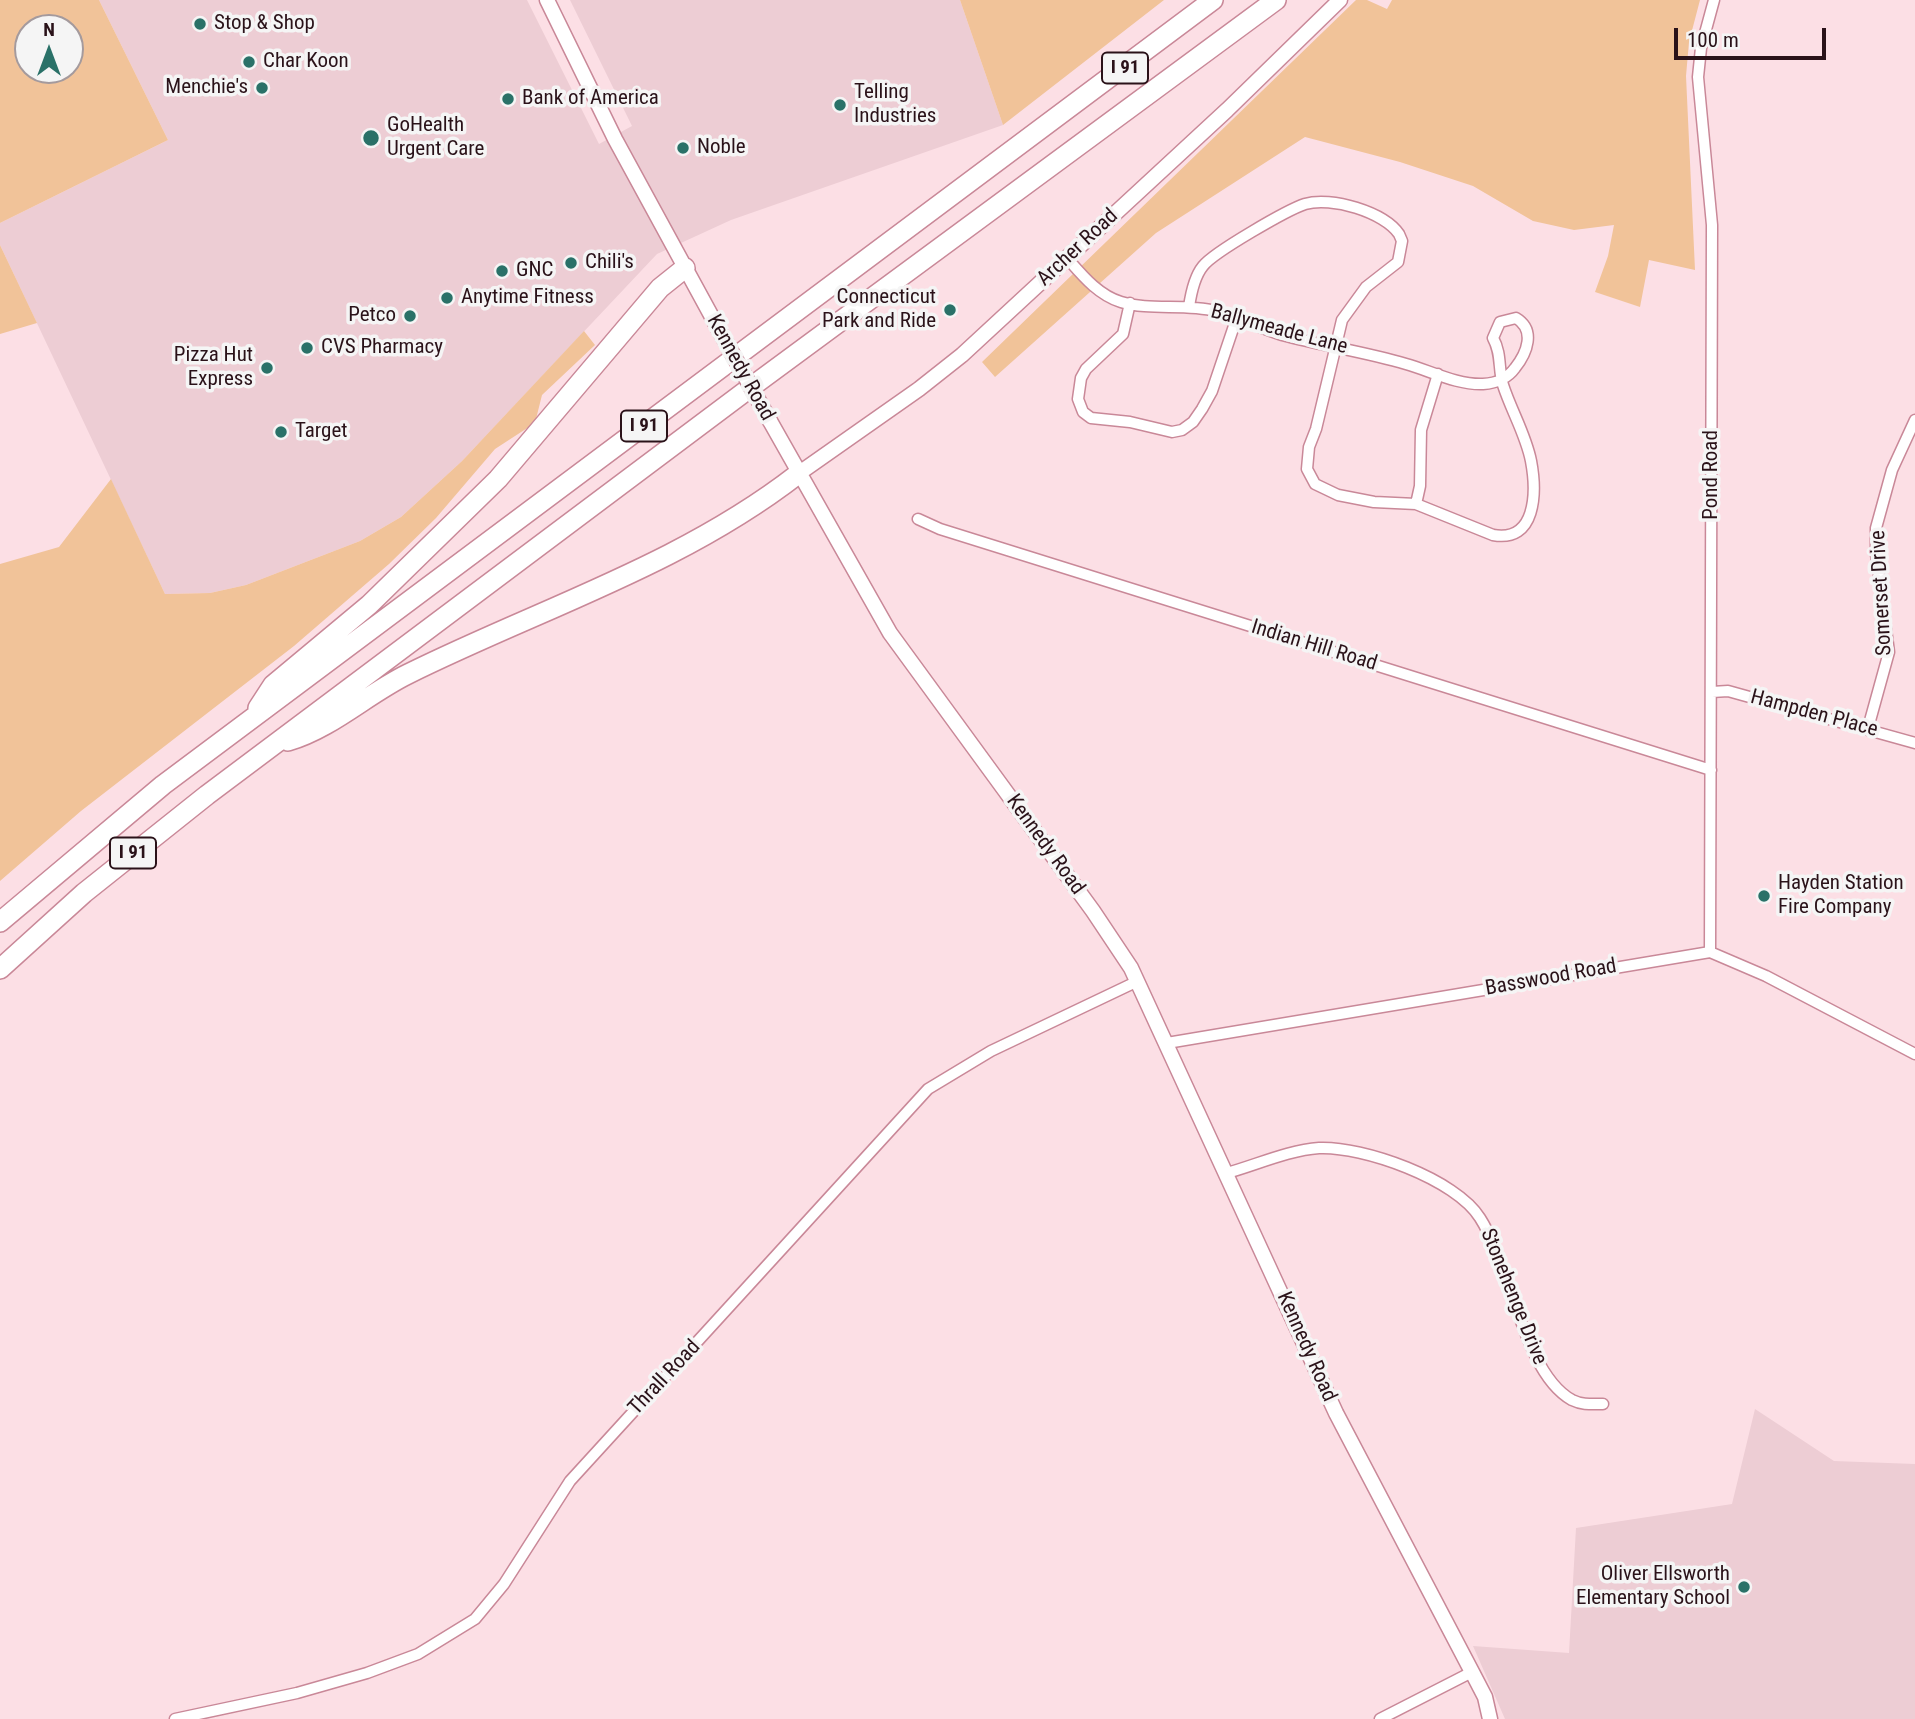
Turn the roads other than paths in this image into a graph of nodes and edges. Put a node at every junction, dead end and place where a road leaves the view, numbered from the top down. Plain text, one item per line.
1 (547, 0) edge
2 (1213, 0) edge
3 (1276, 0) edge
4 (1340, 0) edge
5 (1714, 0) edge
6 (1068, 258) junction
7 (685, 268) junction
8 (1130, 303) junction
9 (1189, 307) junction
10 (1237, 317) junction
11 (1335, 346) junction
12 (1438, 374) junction
13 (1502, 381) junction
14 (1915, 420) edge
15 (798, 474) junction
16 (1416, 503) junction
17 (918, 519) dead end
18 (1712, 692) junction
19 (253, 718) junction
20 (1868, 728) junction
21 (1915, 743) edge
22 (273, 745) junction
23 (1711, 770) junction
24 (0, 922) edge
25 (1710, 952) junction
26 (0, 968) edge
27 (1138, 981) junction
28 (1167, 1043) junction
29 (1915, 1054) edge
30 (1227, 1173) junction
31 (1603, 1404) dead end
32 (1472, 1672) junction
33 (175, 1719) edge
34 (1380, 1719) edge
35 (1490, 1719) edge

1 - 7 street, Kennedy Road
2 - 19 highway, I 91
3 - 22 highway, I 91
4 - 6 street, Archer Road
5 - 18 street, Pond Road
6 - 8 street, Ballymeade Lane
6 - 15 street, Archer Road
7 - 15 street, Kennedy Road, bridge
7 - 19 highway
8 - 9 street, Ballymeade Lane
8 - 10 street
9 - 10 street, Ballymeade Lane
9 - 11 street
10 - 11 street, Ballymeade Lane
11 - 12 street, Ballymeade Lane
11 - 16 street
12 - 13 street, Ballymeade Lane
12 - 16 street
13 - 13 street
13 - 16 street
14 - 20 street, Somerset Drive
15 - 22 highway
15 - 27 street, Kennedy Road
17 - 23 street, Indian Hill Road
18 - 20 street, Hampden Place
18 - 23 street, Pond Road
19 - 24 highway, I 91
20 - 21 street, Hampden Place
22 - 26 highway, I 91
23 - 25 street, Pond Road
25 - 28 street, Basswood Road
25 - 29 street
27 - 28 street, Kennedy Road
27 - 33 street, Thrall Road
28 - 30 street, Kennedy Road
30 - 31 street, Stonehenge Drive
30 - 32 street, Kennedy Road
32 - 34 street
32 - 35 street, Kennedy Road

